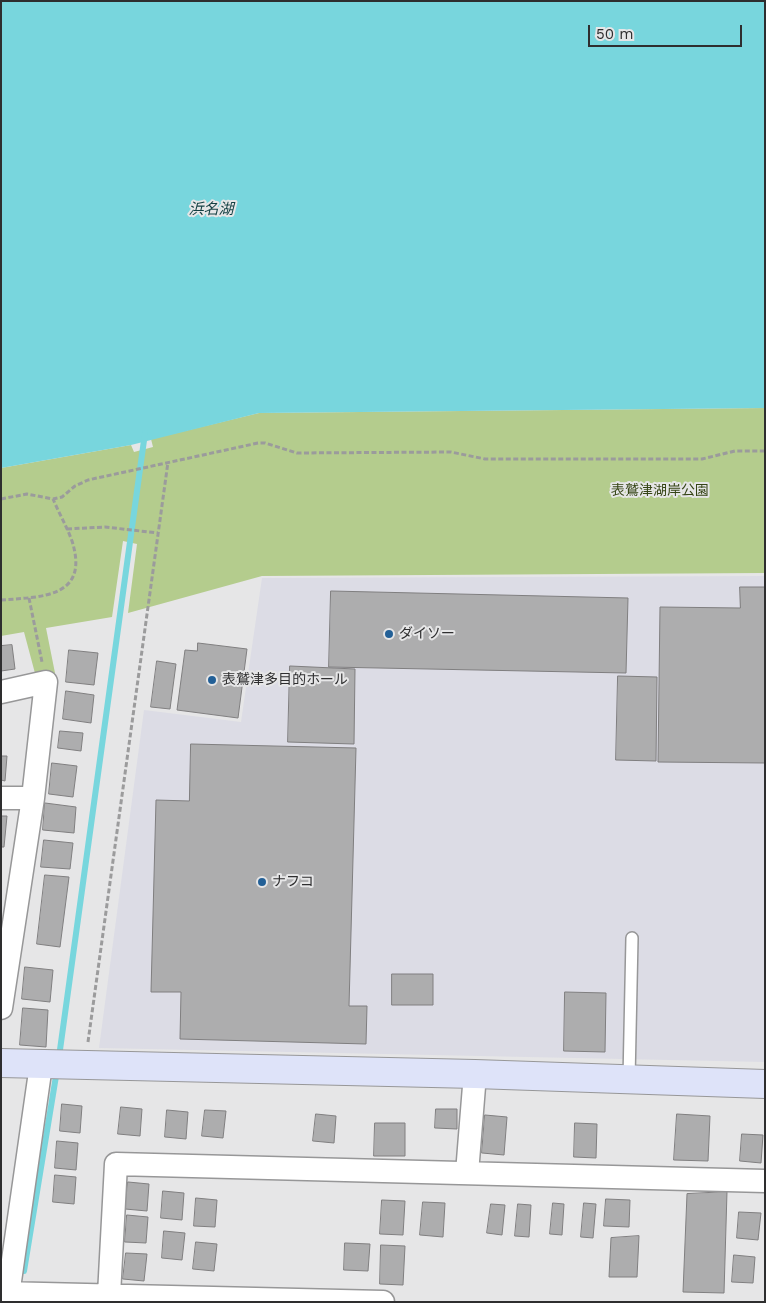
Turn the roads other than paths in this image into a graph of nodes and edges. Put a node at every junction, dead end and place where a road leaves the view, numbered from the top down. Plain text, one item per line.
1 (1, 692) edge
2 (1, 798) edge
3 (32, 798) junction
4 (632, 938) dead end
5 (1, 1008) edge
6 (1, 1063) edge
7 (41, 1064) junction
8 (475, 1074) junction
9 (628, 1079) junction
10 (765, 1084) edge
11 (467, 1173) junction
12 (765, 1181) edge
13 (108, 1295) junction
14 (5, 1296) edge
15 (383, 1302) edge

1 - 3 street
2 - 3 street
3 - 5 street
4 - 9 lane
6 - 7 street
7 - 8 street
7 - 14 street
8 - 9 street
8 - 11 street
9 - 10 street
11 - 12 street
11 - 13 street
13 - 14 street
13 - 15 street

